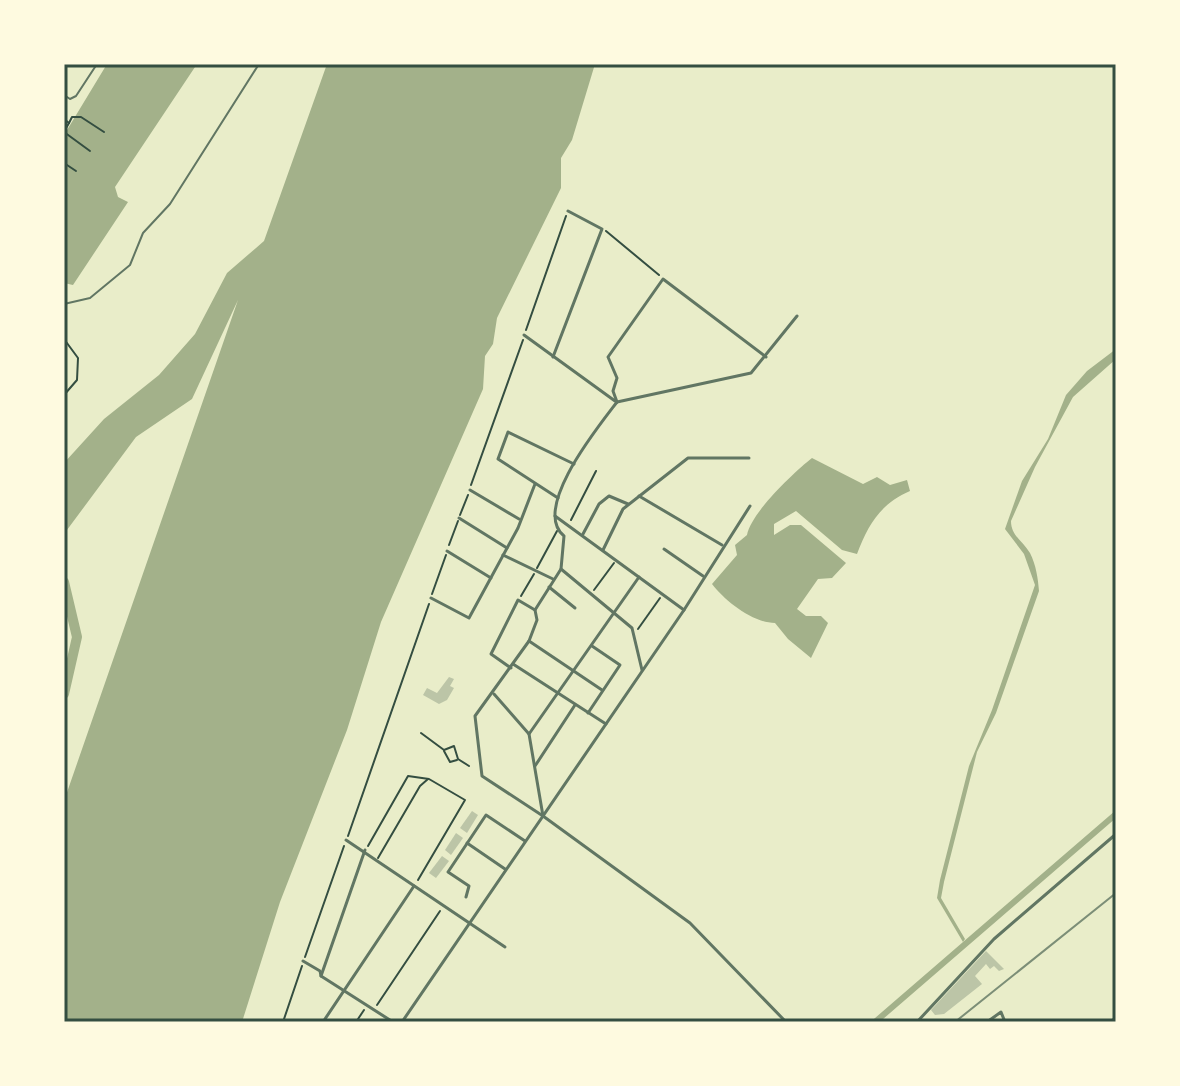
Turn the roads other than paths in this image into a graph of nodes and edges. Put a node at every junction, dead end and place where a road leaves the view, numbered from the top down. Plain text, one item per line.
1 (97, 64) edge
2 (259, 64) edge
3 (64, 95) edge
4 (568, 211) road end
5 (64, 304) edge
6 (797, 316) dead end
7 (524, 335) road end
8 (553, 357) junction
9 (766, 357) junction
10 (617, 402) junction
11 (749, 458) dead end
12 (574, 464) junction
13 (535, 484) junction
14 (470, 490) road end
15 (638, 496) junction
16 (558, 498) junction
17 (628, 504) junction
18 (750, 506) dead end
19 (555, 516) junction
20 (459, 518) road end
21 (519, 519) junction
22 (583, 535) junction
23 (722, 545) junction
24 (507, 548) junction
25 (664, 549) dead end
26 (603, 550) junction
27 (447, 551) road end
28 (503, 555) junction
29 (561, 569) junction
30 (703, 576) junction
31 (639, 577) junction
32 (491, 578) junction
33 (553, 579) junction
34 (549, 587) junction
35 (431, 598) road end
36 (575, 608) dead end
37 (535, 610) junction
38 (684, 610) junction
39 (614, 613) junction
40 (529, 641) junction
41 (592, 646) junction
42 (512, 666) junction
43 (575, 670) junction
44 (642, 670) junction
45 (602, 690) junction
46 (493, 694) junction
47 (559, 694) junction
48 (575, 705) junction
49 (588, 713) junction
50 (606, 724) junction
51 (529, 734) junction
52 (534, 766) junction
53 (543, 816) junction
54 (1116, 834) edge
55 (346, 840) road end
56 (525, 841) junction
57 (467, 843) junction
58 (365, 850) junction
59 (505, 869) junction
60 (415, 885) junction
61 (466, 897) dead end
62 (471, 921) junction
63 (505, 947) dead end
64 (303, 961) road end
65 (321, 976) junction
66 (343, 991) junction
67 (1116, 1020) edge
68 (323, 1022) edge
69 (393, 1022) edge
70 (402, 1022) edge
71 (786, 1022) edge
72 (917, 1022) edge
73 (987, 1022) edge
74 (1005, 1022) edge
75 (1110, 1022) edge

1 - 3 lane
2 - 5 lane
4 - 8 street
6 - 9 street
7 - 8 street
8 - 10 street
9 - 10 street
9 - 10 street
10 - 12 street
11 - 15 street
12 - 13 street
12 - 16 street
13 - 16 street
13 - 21 street
14 - 21 street
15 - 17 street
15 - 23 street
16 - 19 street
17 - 22 street
17 - 26 street
18 - 23 street
19 - 22 street
19 - 29 street
20 - 24 street
21 - 24 street
22 - 26 street
23 - 30 street
24 - 28 street
25 - 30 street
26 - 31 street
27 - 32 street
28 - 32 street
28 - 33 street
29 - 33 street
29 - 39 street
30 - 38 street
31 - 38 street
31 - 39 street
32 - 35 street
33 - 34 street
34 - 36 street
34 - 37 street
37 - 40 street
37 - 42 street
38 - 44 street
39 - 41 street
39 - 44 street
40 - 42 street
40 - 43 street
41 - 43 street
41 - 45 street
42 - 46 street
42 - 47 street
43 - 45 street
43 - 47 street
44 - 50 street
45 - 49 street
46 - 51 street
46 - 53 street
47 - 48 street
47 - 51 street
48 - 49 street
48 - 52 street
49 - 50 street
50 - 53 street
51 - 52 street
52 - 53 street
53 - 56 street
53 - 71 street
54 - 72 street
55 - 58 street
56 - 57 street
56 - 59 street
57 - 59 street
57 - 61 street
58 - 60 street
58 - 65 street
59 - 62 street
60 - 62 street
60 - 66 street
62 - 63 street
62 - 70 street
64 - 65 street
65 - 66 street
66 - 68 street
66 - 69 street
67 - 75 main road
73 - 74 street

